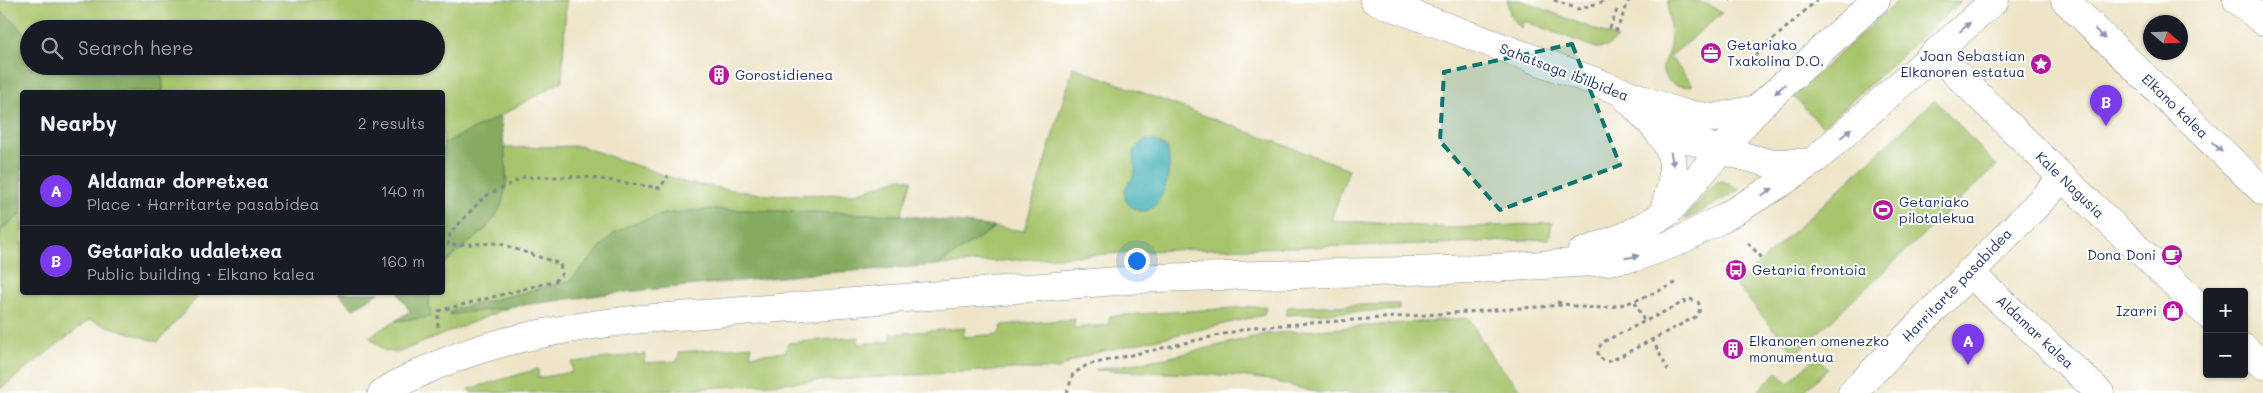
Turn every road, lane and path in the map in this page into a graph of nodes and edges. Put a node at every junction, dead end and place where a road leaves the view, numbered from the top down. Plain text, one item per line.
1 (1374, 0) edge
2 (1554, 0) edge
3 (1609, 0) edge
4 (1629, 0) edge
5 (1876, 0) edge
6 (1995, 0) edge
7 (2065, 0) edge
8 (2237, 0) edge
9 (1617, 10) dead end
10 (2263, 21) edge
11 (1935, 53) junction
12 (1622, 94) junction
13 (1758, 109) junction
14 (1720, 150) junction
15 (1808, 163) junction
16 (668, 176) dead end
17 (2062, 178) junction
18 (2263, 192) edge
19 (1661, 217) junction
20 (1748, 243) dead end
21 (1763, 259) dead end
22 (1549, 264) junction
23 (1969, 272) junction
24 (1635, 302) dead end
25 (1568, 305) dead end
26 (2203, 310) edge
27 (438, 316) dead end
28 (1644, 321) junction
29 (1652, 339) junction
30 (2248, 352) edge
31 (2263, 365) edge
32 (1668, 370) dead end
33 (382, 393) edge
34 (1067, 393) edge
35 (1852, 393) edge
36 (2100, 393) edge

1 - 12 main road, Sahatsaga ibilbidea
2 - 3 path
4 - 9 path
5 -> 13 main road
11 -> 6 main road
7 -> 18 main road, Elkano kalea
8 - 10 main road
15 -> 11 main road
11 - 17 main road, Kale Nagusia
12 - 13 main road, Sahatsaga ibilbidea
12 - 14 main road
12 -> 19 main road
13 - 14 main road
14 - 15 main road
14 - 19 main road
22 -> 15 main road
16 - 27 path
17 - 23 main road, Harritarte pasabidea
17 - 26 main road, Kale Nagusia
19 - 22 main road
20 - 21 path
22 - 33 main road
23 - 35 main road, Harritarte pasabidea
23 - 36 main road, Aldamar kalea
24 - 28 path
25 - 34 path
28 - 29 path
28 - 29 path
29 - 32 path
30 - 31 main road

